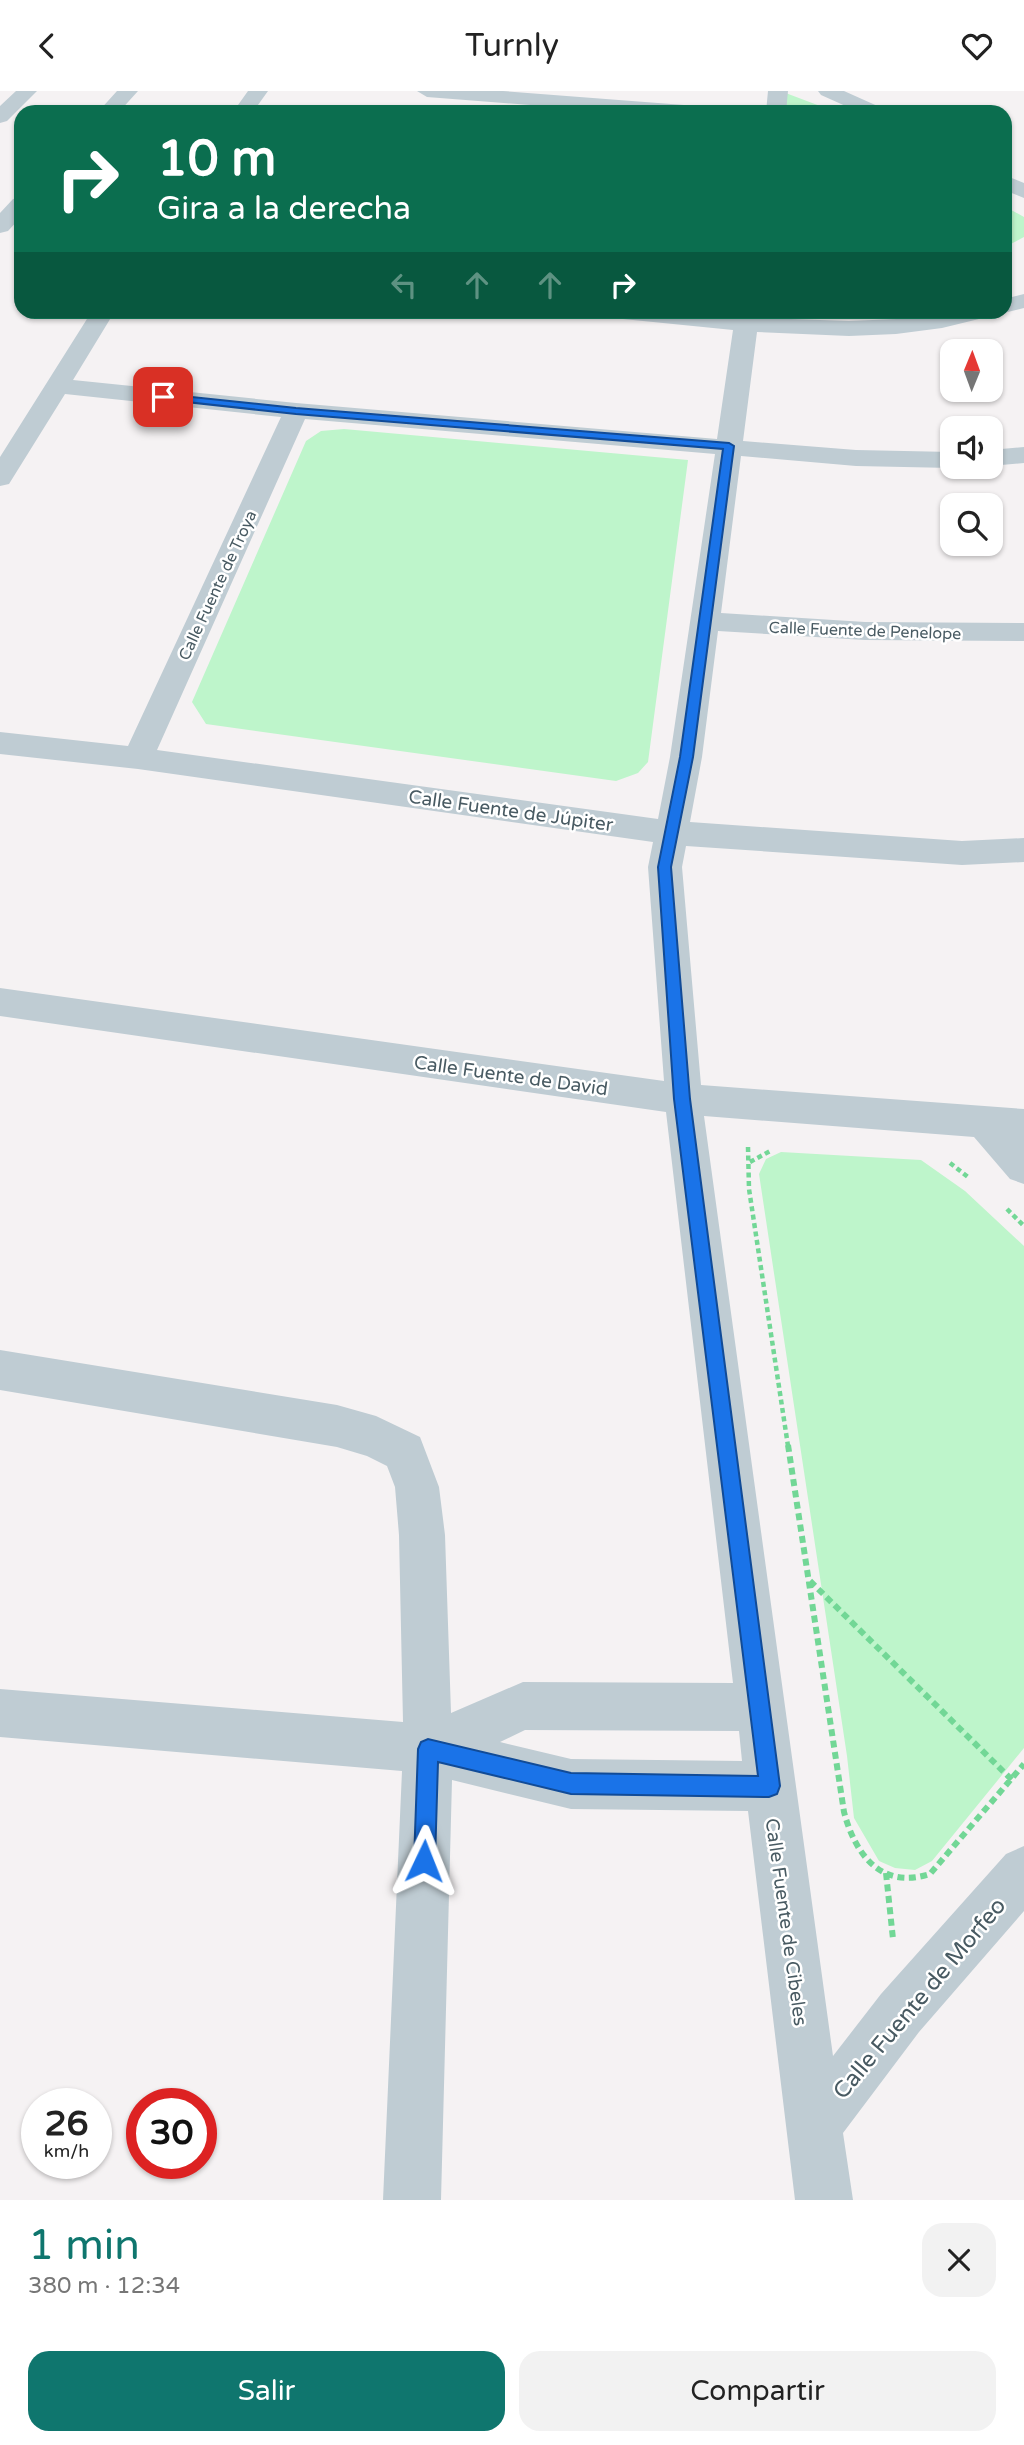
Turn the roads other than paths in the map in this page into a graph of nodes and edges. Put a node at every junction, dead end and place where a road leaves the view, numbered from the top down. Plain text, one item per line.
1 (27, 91) edge
2 (128, 91) edge
3 (427, 91) edge
4 (828, 91) edge
5 (451, 92) edge
6 (115, 105) edge
7 (611, 105) edge
8 (859, 105) edge
9 (0, 117) edge
10 (14, 211) edge
11 (0, 226) edge
12 (99, 319) edge
13 (747, 319) edge
14 (773, 319) edge
15 (959, 319) edge
16 (57, 386) junction
17 (296, 411) junction
18 (729, 446) junction
19 (1024, 455) edge
20 (1003, 457) edge
21 (940, 460) edge
22 (0, 478) edge
23 (706, 621) junction
24 (1024, 632) edge
25 (0, 743) edge
26 (138, 758) junction
27 (672, 833) junction
28 (1024, 850) edge
29 (0, 1002) edge
30 (682, 1099) junction
31 (986, 1124) junction
32 (1024, 1125) edge
33 (1024, 1167) edge
34 (0, 1370) edge
35 (759, 1707) junction
36 (0, 1713) edge
37 (428, 1749) junction
38 (769, 1786) junction
39 (1024, 1872) edge
40 (814, 2126) junction
41 (412, 2200) edge
42 (824, 2200) edge

1 - 9 street
2 - 6 street
3 - 5 street
4 - 8 street
5 - 7 street
10 - 11 street
12 - 16 street
13 - 18 street, Calle Fuente de Cibeles
14 - 15 street
16 - 17 street
16 - 22 street
17 - 18 street
17 - 26 street, Calle Fuente de Troya
18 - 21 street
18 - 23 street, Calle Fuente de Cibeles
19 - 20 street
23 - 24 street, Calle Fuente de Penelope
23 - 27 street, Calle Fuente de Cibeles
25 - 26 street, Calle Fuente de Júpiter
26 - 27 street, Calle Fuente de Júpiter
27 - 28 street, Calle Fuente de Júpiter
27 - 30 street, Calle Fuente de Cibeles
29 - 30 street, Calle Fuente de David
30 - 31 street, Calle Fuente de David
30 - 35 street, Calle Fuente de Cibeles
31 - 32 street, Calle Fuente de David
31 - 33 street
34 - 37 street
35 - 37 street
35 - 38 street, Calle Fuente de Cibeles
36 - 37 street
37 - 38 street
37 - 41 street
38 - 40 street, Calle Fuente de Cibeles
39 - 40 street, Calle Fuente de Morfeo
40 - 42 street, Calle Fuente de Cibeles

